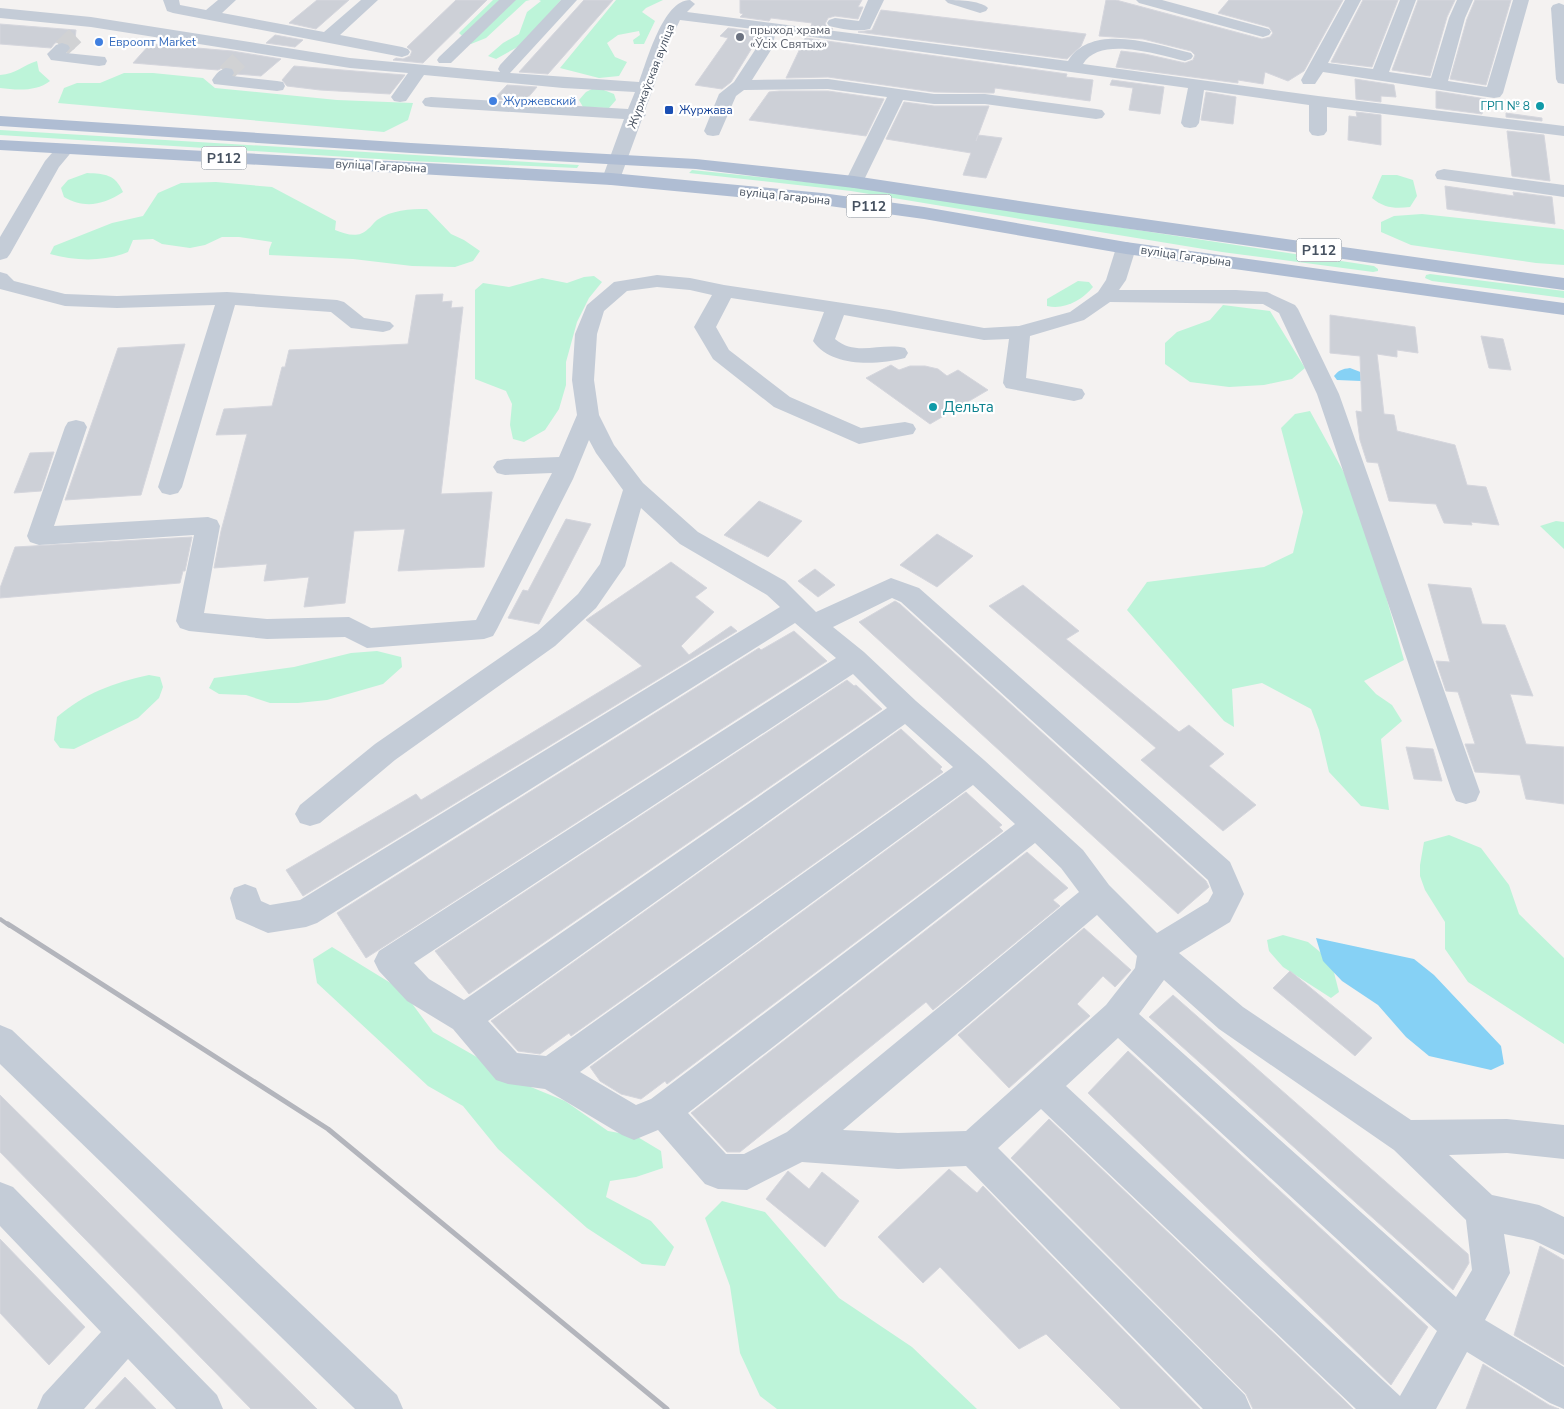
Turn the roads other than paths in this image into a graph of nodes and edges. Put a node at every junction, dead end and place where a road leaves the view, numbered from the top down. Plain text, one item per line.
1 (171, 0) edge
2 (228, 0) edge
3 (370, 0) edge
4 (508, 0) edge
5 (569, 0) edge
6 (693, 0) edge
7 (876, 0) edge
8 (952, 0) edge
9 (1144, 0) edge
10 (1353, 0) edge
11 (1408, 0) edge
12 (1465, 0) edge
13 (1521, 0) edge
14 (1179, 4) edge
15 (980, 8) dead end
16 (1559, 8) dead end
17 (0, 13) edge
18 (209, 15) junction
19 (674, 15) junction
20 (808, 20) dead end
21 (91, 22) junction
22 (770, 26) junction
23 (1263, 32) dead end
24 (76, 35) tunnel mouth
25 (327, 38) junction
26 (62, 48) dead end
27 (1185, 56) dead end
28 (445, 60) junction
29 (99, 61) dead end
30 (1318, 66) junction
31 (1072, 67) junction
32 (506, 69) junction
33 (419, 70) junction
34 (226, 73) dead end
35 (1379, 76) junction
36 (1564, 79) edge
37 (608, 84) junction
38 (1198, 84) junction
39 (740, 85) junction
40 (1438, 85) junction
41 (277, 86) dead end
42 (646, 88) junction
43 (897, 95) junction
44 (400, 96) dead end
45 (1298, 98) junction
46 (1318, 101) junction
47 (431, 102) dead end
48 (1096, 114) dead end
49 (637, 115) junction
50 (0, 121) edge
51 (1190, 122) dead end
52 (713, 131) dead end
53 (1564, 131) edge
54 (1318, 132) dead end
55 (0, 145) edge
56 (65, 149) junction
57 (618, 160) junction
58 (1444, 175) dead end
59 (611, 179) junction
60 (854, 182) junction
61 (1564, 191) edge
62 (1126, 248) junction
63 (0, 254) edge
64 (1371, 257) junction
65 (1432, 266) junction
66 (0, 278) edge
67 (1371, 282) junction
68 (1564, 284) edge
69 (724, 291) junction
70 (1436, 291) junction
71 (1106, 296) junction
72 (227, 298) junction
73 (837, 308) junction
74 (1564, 309) edge
75 (383, 326) dead end
76 (1020, 332) junction
77 (897, 353) dead end
78 (1074, 394) dead end
79 (588, 415) junction
80 (76, 427) dead end
81 (905, 429) dead end
82 (566, 464) junction
83 (505, 467) dead end
84 (170, 487) dead end
85 (635, 489) junction
86 (805, 617) junction
87 (855, 659) junction
88 (906, 709) junction
89 (974, 768) junction
90 (1466, 792) dead end
91 (310, 814) dead end
92 (1036, 825) junction
93 (1098, 894) junction
94 (244, 898) dead end
95 (1154, 951) junction
96 (1118, 1016) junction
97 (465, 1018) junction
98 (0, 1041) edge
99 (550, 1073) junction
100 (1041, 1086) junction
101 (663, 1111) junction
102 (1406, 1138) junction
103 (1564, 1142) edge
104 (799, 1144) junction
105 (973, 1148) junction
106 (0, 1200) edge
107 (1483, 1211) junction
108 (1564, 1237) edge
109 (1460, 1326) junction
110 (127, 1332) junction
111 (1564, 1390) edge
112 (57, 1409) edge
113 (203, 1409) edge
114 (383, 1409) edge
115 (1231, 1409) edge
116 (1385, 1409) edge
117 (1414, 1409) edge

1 - 18 street
2 - 18 street
3 - 25 street
4 - 28 street
5 - 32 street
6 - 19 street, Журжаўская вуліца
7 - 20 street
8 - 15 street
9 - 14 street
10 - 30 street
11 - 35 street
12 - 40 street
13 - 40 street
14 - 23 street
16 - 36 street
17 - 21 street
18 - 25 street
19 - 22 street
19 - 42 street, Журжаўская вуліца
21 - 24 street
21 - 33 street
22 - 31 street
22 - 39 street
25 - 28 street
26 - 29 street
27 - 31 street
28 - 32 street
30 - 35 street
30 - 45 street
31 - 38 street
32 - 37 street
33 - 37 street
33 - 44 street
34 - 41 street
35 - 40 street
37 - 42 street
38 - 45 street
38 - 51 street
39 - 43 street
39 - 52 street
42 - 49 street, Журжаўская вуліца
43 - 48 street
43 - 60 street
45 - 46 street
46 - 53 street
46 - 54 street
47 - 49 street
49 - 57 street, Журжаўская вуліца
50 - 57 main road, вуліца Гагарына / Р112
55 - 56 main road, вуліца Гагарына / Р112
56 - 59 main road, вуліца Гагарына / Р112
56 - 63 street
57 - 59 street, Журжаўская вуліца
57 - 60 main road, вуліца Гагарына / Р112
58 - 61 street
59 - 62 main road, вуліца Гагарына / Р112
60 - 64 main road, вуліца Гагарына / Р112
62 - 67 main road, вуліца Гагарына / Р112
62 - 71 street
64 - 65 main road, вуліца Гагарына / Р112
64 - 67 main road
65 - 68 main road, вуліца Гагарына / Р112
65 - 70 main road
66 - 72 street
67 - 70 main road, вуліца Гагарына / Р112
69 - 73 street
69 - 79 street
69 - 81 street
70 - 74 main road, вуліца Гагарына / Р112
71 - 76 street
71 - 90 street
72 - 75 street
72 - 84 street
73 - 76 street
73 - 77 street
76 - 78 street
79 - 82 street
79 - 85 street
80 - 82 street
82 - 83 street
85 - 86 street
85 - 91 street
86 - 87 street
86 - 94 street
86 - 95 street
87 - 88 street
87 - 97 street
88 - 89 street
88 - 97 street
89 - 92 street
89 - 99 street
92 - 93 street
92 - 101 street
93 - 95 street
93 - 104 street
95 - 96 street
95 - 102 street
96 - 100 street
96 - 109 street
97 - 99 street
98 - 114 street
99 - 101 street
100 - 105 street
100 - 116 street
101 - 104 street
102 - 103 street
102 - 107 street
104 - 105 street
105 - 115 street
106 - 110 street
107 - 108 street
107 - 109 street
109 - 111 street
109 - 117 street
110 - 112 street
110 - 113 street

